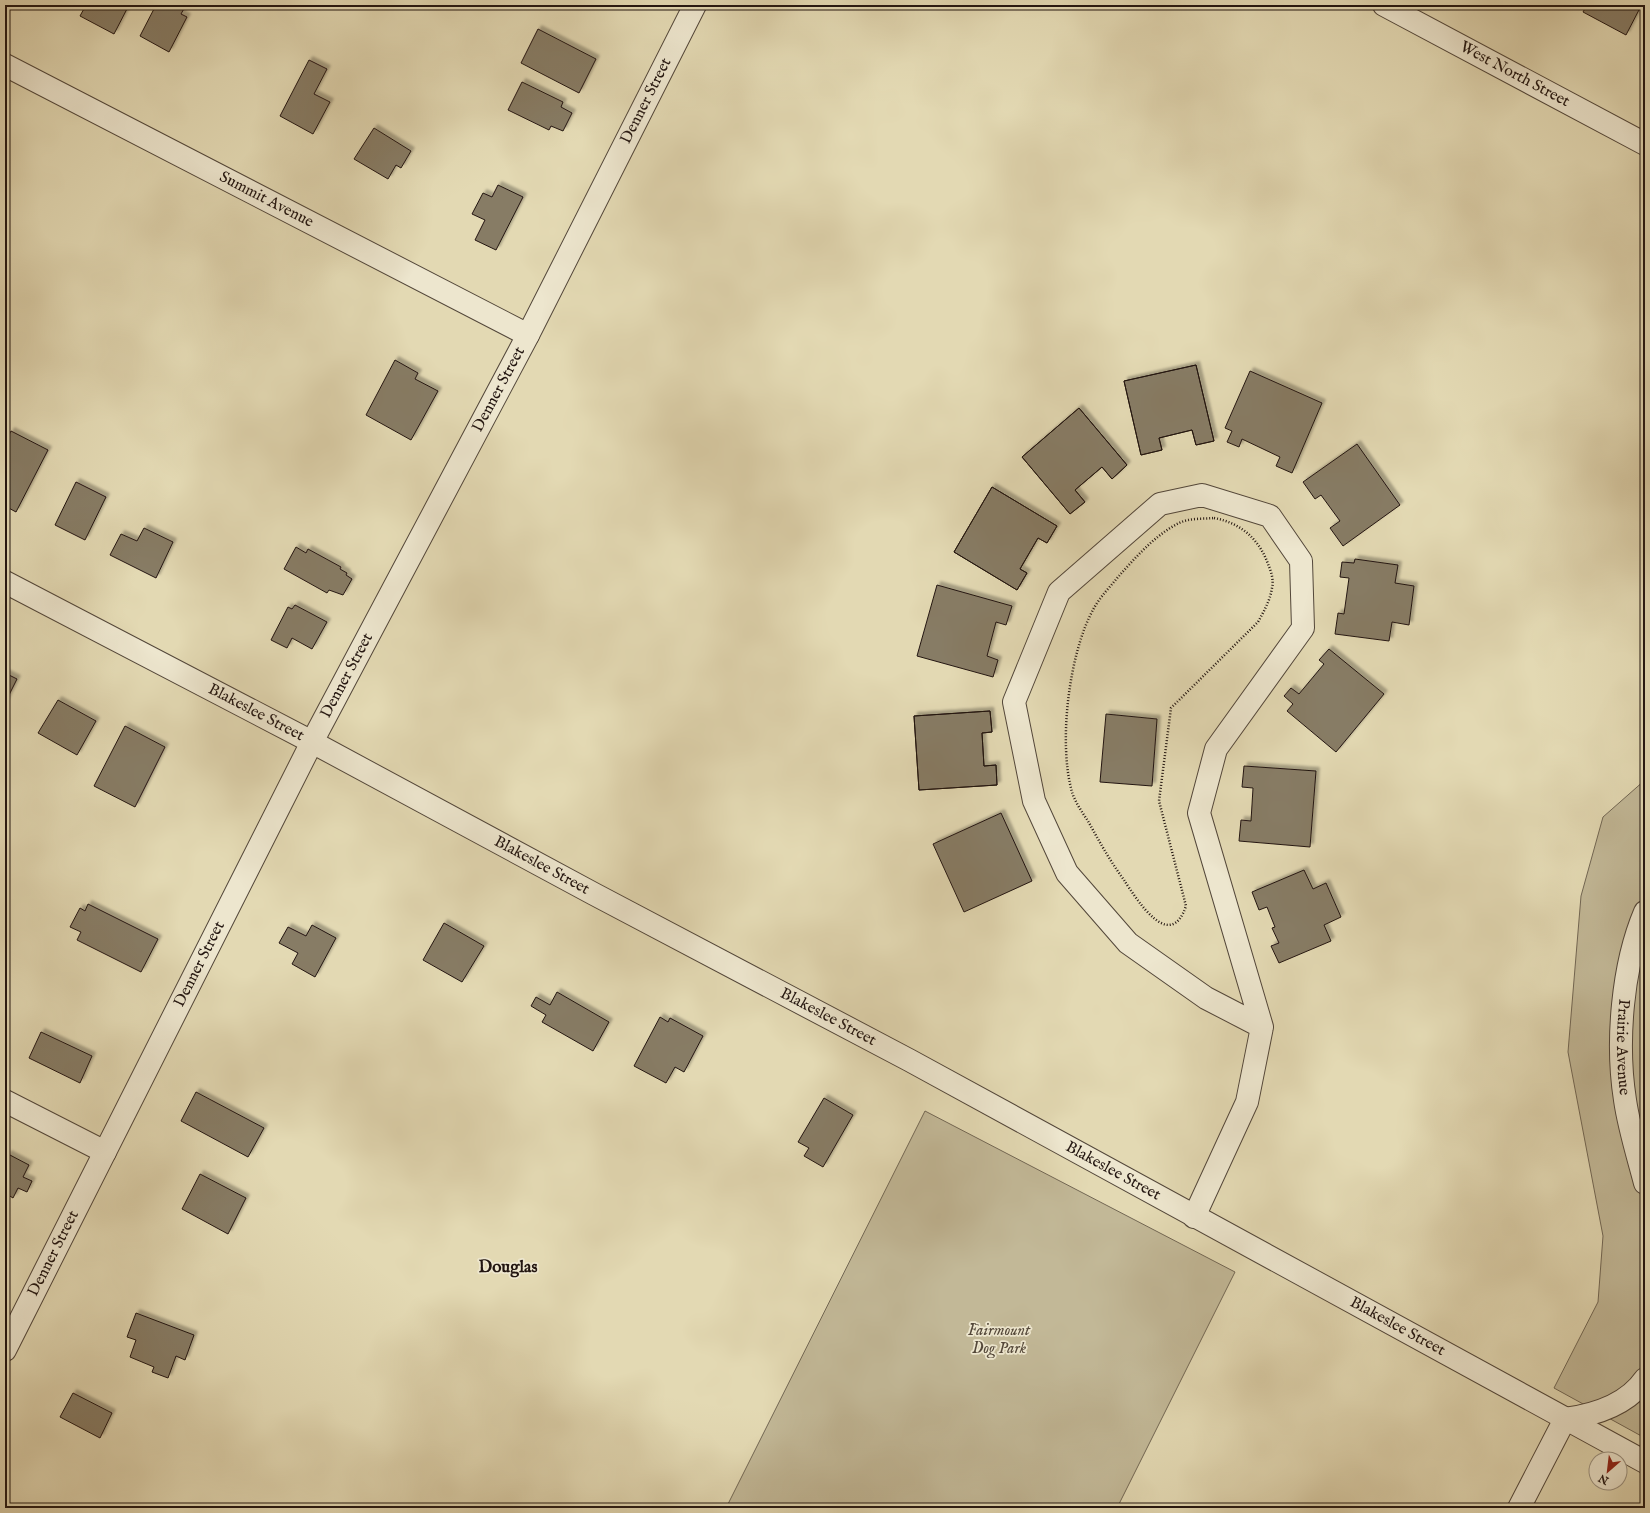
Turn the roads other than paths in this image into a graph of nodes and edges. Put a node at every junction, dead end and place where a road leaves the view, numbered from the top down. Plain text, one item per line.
1 (695, 5) edge
2 (1384, 5) edge
3 (5, 65) edge
4 (1645, 144) edge
5 (528, 335) junction
6 (5, 582) edge
7 (312, 742) junction
8 (1645, 912) edge
9 (1262, 1027) junction
10 (5, 1101) edge
11 (105, 1152) junction
12 (1645, 1183) edge
13 (1194, 1217) junction
14 (5, 1350) edge
15 (1645, 1379) edge
16 (1565, 1419) junction
17 (1645, 1462) edge
18 (1519, 1508) edge

1 - 5 street, Denner Street
2 - 4 street, West North Street
3 - 5 street, Summit Avenue
5 - 7 street, Denner Street
6 - 7 street, Blakeslee Street
7 - 11 street, Denner Street
7 - 13 street, Blakeslee Street
8 - 12 street, Prairie Avenue
9 - 9 street
9 - 13 street
10 - 11 street
11 - 14 street, Denner Street
13 - 16 street, Blakeslee Street
15 - 16 street
16 - 17 street, Blakeslee Street
16 - 18 street

